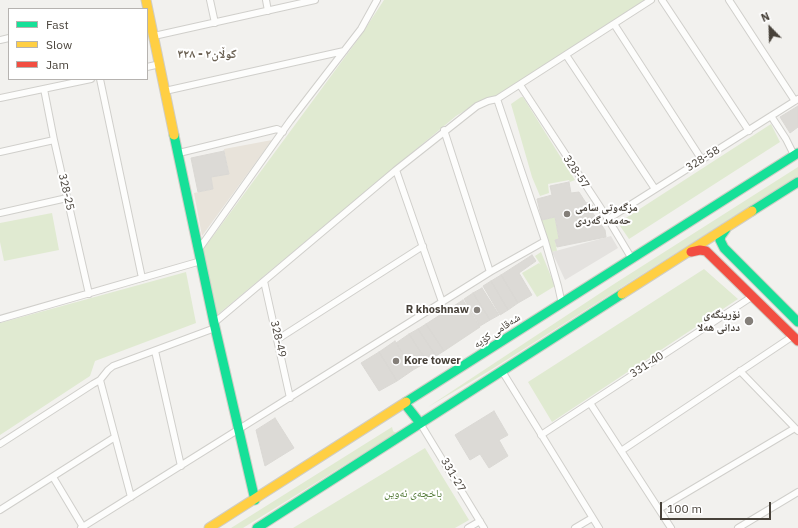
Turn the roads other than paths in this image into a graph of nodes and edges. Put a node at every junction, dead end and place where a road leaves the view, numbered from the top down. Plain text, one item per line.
1 (210, 0) edge
2 (266, 0) edge
3 (315, 0) edge
4 (378, 0) edge
5 (651, 0) edge
6 (662, 0) edge
7 (729, 0) edge
8 (268, 11) junction
9 (148, 16) edge
10 (215, 22) junction
11 (614, 24) junction
12 (154, 36) junction
13 (344, 50) junction
14 (566, 55) junction
15 (160, 64) junction
16 (148, 67) edge
17 (86, 80) edge
18 (100, 80) edge
19 (520, 85) junction
20 (44, 89) junction
21 (165, 91) junction
22 (0, 98) edge
23 (497, 99) junction
24 (797, 100) edge
25 (771, 116) junction
26 (444, 130) junction
27 (749, 131) junction
28 (283, 132) junction
29 (54, 140) junction
30 (0, 152) edge
31 (179, 152) junction
32 (796, 154) edge
33 (702, 160) junction
34 (396, 170) junction
35 (798, 182) edge
36 (656, 189) junction
37 (67, 198) junction
38 (0, 213) edge
39 (608, 219) junction
40 (732, 225) junction
41 (545, 241) junction
42 (423, 246) junction
43 (199, 249) junction
44 (684, 255) junction
45 (632, 259) junction
46 (201, 261) junction
47 (490, 272) junction
48 (752, 276) junction
49 (142, 278) junction
50 (264, 281) junction
51 (742, 285) junction
52 (88, 294) junction
53 (753, 296) junction
54 (442, 302) junction
55 (562, 304) junction
56 (0, 318) edge
57 (798, 322) edge
58 (215, 326) junction
59 (278, 339) junction
60 (795, 339) edge
61 (155, 350) junction
62 (502, 371) junction
63 (740, 371) junction
64 (100, 380) junction
65 (290, 398) junction
66 (590, 403) junction
67 (405, 404) junction
68 (420, 423) junction
69 (239, 430) junction
70 (796, 430) edge
71 (542, 435) junction
72 (115, 438) junction
73 (0, 444) edge
74 (621, 451) junction
75 (181, 466) junction
76 (53, 477) junction
77 (798, 492) edge
78 (131, 497) junction
79 (255, 500) junction
80 (659, 509) junction
81 (0, 510) edge
82 (592, 518) junction
83 (480, 521) junction
84 (82, 527) edge
85 (209, 528) edge
86 (257, 528) edge
87 (468, 528) edge
88 (484, 528) edge
89 (575, 528) edge
90 (599, 528) edge
91 (671, 528) edge
92 (738, 528) edge

1 - 10 street
2 - 8 street
3 - 8 street
4 - 13 street
5 - 11 street
6 - 27 street
7 - 24 street
8 - 10 street
9 - 12 main road
10 - 12 street
11 - 14 street
11 - 33 street
12 - 15 main road
13 - 21 street
13 - 28 street
14 - 19 street
14 - 36 street
15 - 16 street
15 - 21 main road
17 - 20 street
18 - 49 street
19 - 23 street
19 - 39 street, 328-57
20 - 22 street
20 - 29 street, 328-25
21 - 31 main road
23 - 26 street
23 - 41 street
24 - 25 street, 328-58
25 - 27 street, 328-58
25 - 32 street
26 - 34 street
26 - 47 street
27 - 33 street, 328-58
28 - 31 street
28 - 43 street
29 - 30 street
29 - 37 street, 328-25
31 - 43 main road
32 - 45 main road, شەقامی کۆیە
33 - 36 street, 328-58
34 - 42 street
34 - 50 street
35 - 40 main road
36 - 39 street, 328-58
37 - 38 street
37 - 52 street, 328-25
39 - 45 street, 328-57
40 - 44 main road
40 - 48 main road
41 - 47 street
41 - 55 street
42 - 54 street
42 - 59 street
43 - 46 main road
44 - 51 main road
44 - 62 main road
45 - 55 main road, شەقامی کۆیە
46 - 49 street
46 - 58 main road
47 - 54 street
48 - 51 main road
48 - 57 main road
49 - 52 street
50 - 58 street
50 - 59 street, 328-49
51 - 53 main road
52 - 56 street
53 - 60 main road
53 - 66 street, 331-40
54 - 65 street
55 - 67 main road, شەقامی کۆیە
58 - 61 street
58 - 69 main road
59 - 65 street, 328-49
60 - 63 street
61 - 64 street
61 - 75 street
62 - 68 main road
62 - 71 street
63 - 70 street
63 - 74 street
64 - 72 street
64 - 73 street
65 - 69 street
66 - 71 street, 331-40
66 - 74 street
67 - 68 main road
67 - 79 main road, شەقامی کۆیە
68 - 83 street, 331-27
68 - 86 main road
69 - 75 street
69 - 79 main road
70 - 80 street
71 - 82 street
72 - 76 street
72 - 78 street
74 - 80 street
75 - 78 street
76 - 81 street
76 - 84 street
77 - 92 street
78 - 84 street
79 - 85 main road, شەقامی کۆیە
80 - 91 street
82 - 89 street
82 - 90 street
83 - 87 street
83 - 88 street, 331-27

